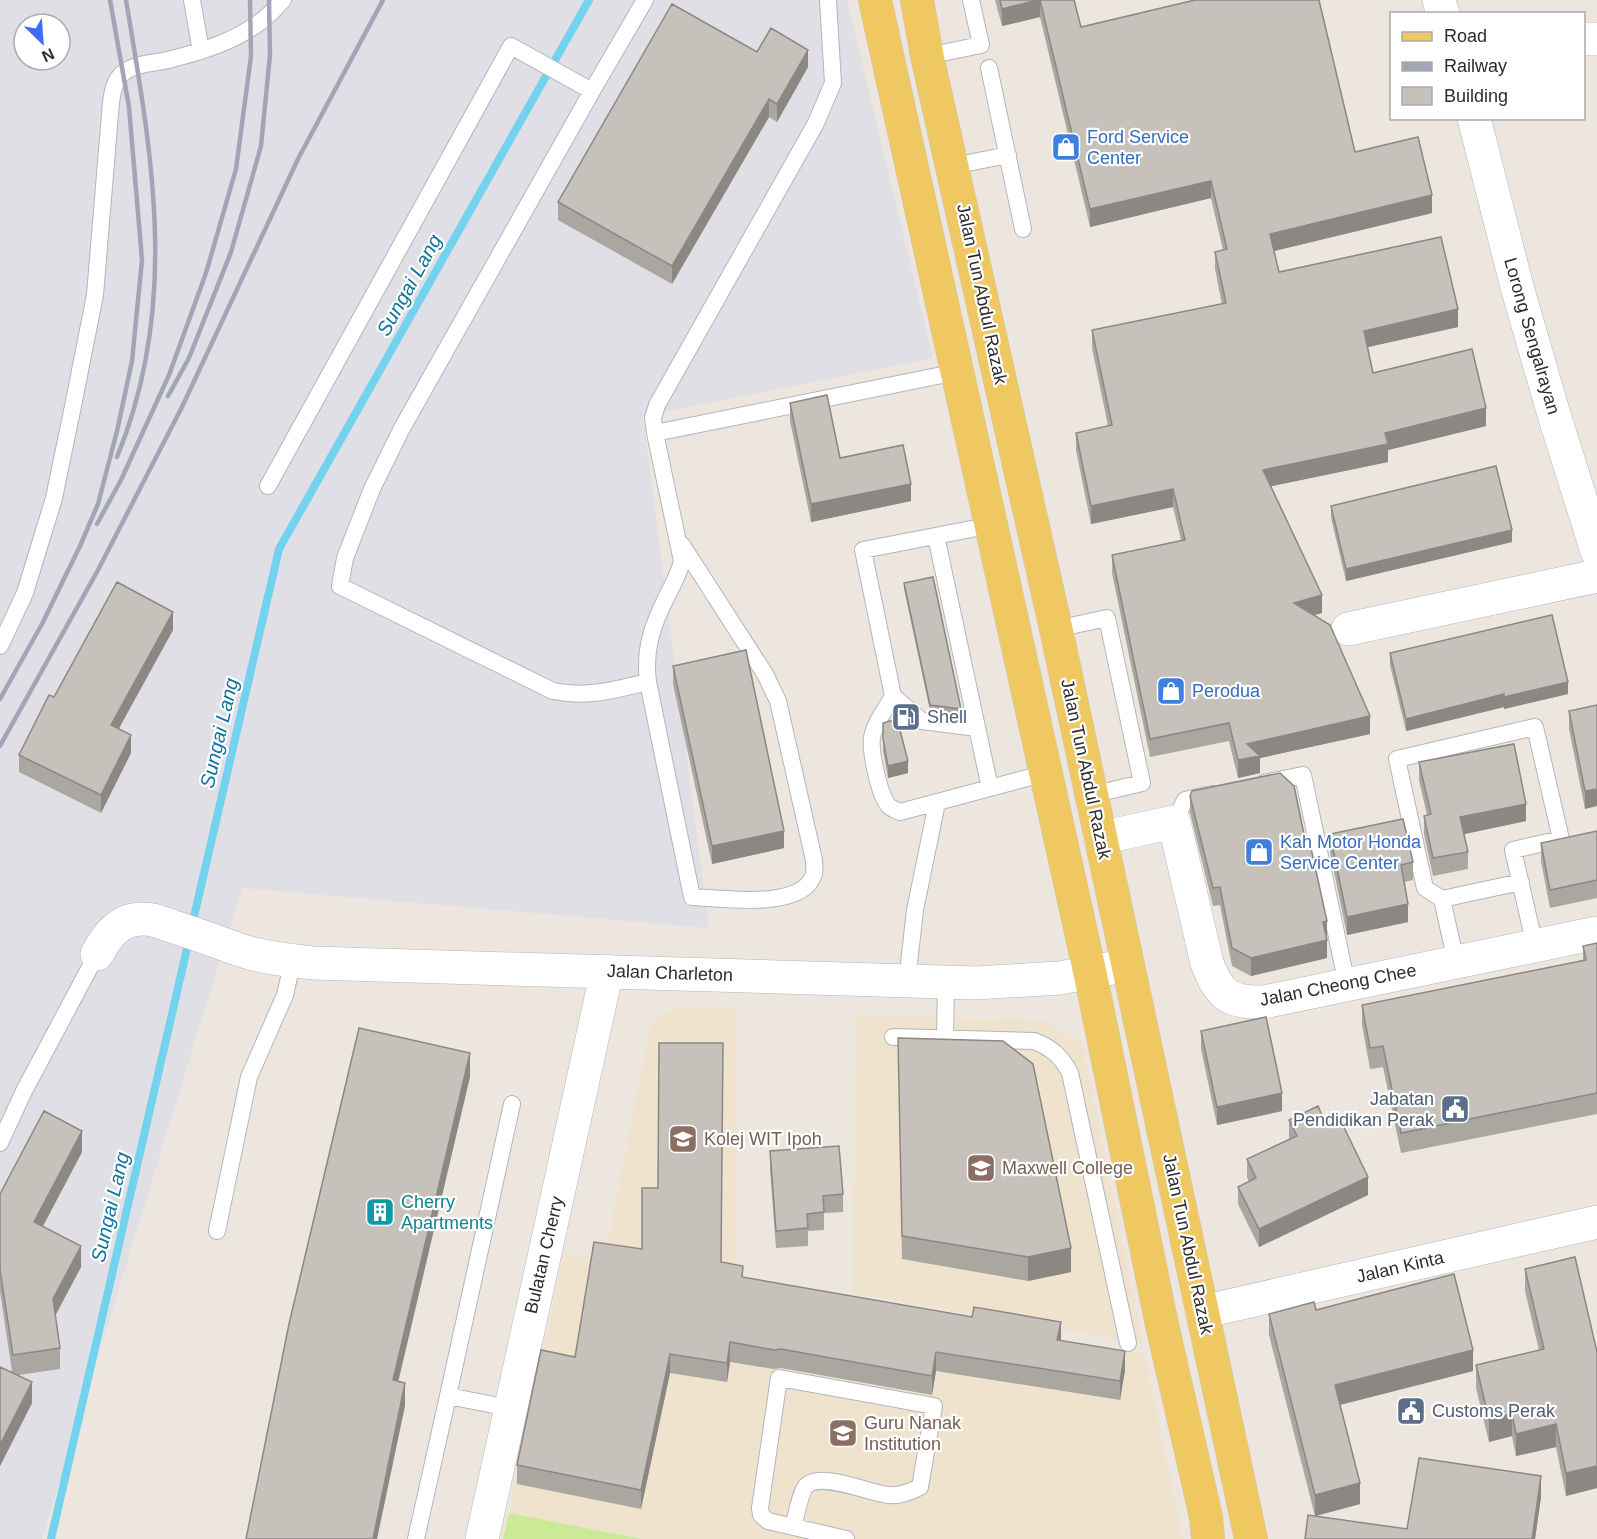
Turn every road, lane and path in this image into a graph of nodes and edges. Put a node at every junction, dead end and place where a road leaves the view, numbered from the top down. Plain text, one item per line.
1 (192, 0) edge
2 (283, 0) edge
3 (645, 0) edge
4 (828, 0) edge
5 (875, 0) edge
6 (916, 0) edge
7 (971, 0) edge
8 (201, 51) junction
9 (927, 56) junction
10 (989, 68) dead end
11 (591, 91) junction
12 (1475, 120) edge
13 (1008, 155) junction
14 (954, 166) junction
15 (1023, 229) dead end
16 (957, 372) junction
17 (655, 433) junction
18 (268, 486) dead end
19 (992, 525) junction
20 (936, 536) junction
21 (678, 538) junction
22 (1597, 551) edge
23 (1597, 576) edge
24 (1056, 629) junction
25 (1348, 629) dead end
26 (0, 645) edge
27 (648, 682) junction
28 (893, 696) junction
29 (977, 728) junction
30 (1046, 773) junction
31 (1249, 786) edge
32 (990, 789) junction
33 (1228, 791) edge
34 (1091, 795) junction
35 (937, 803) junction
36 (1174, 822) junction
37 (1101, 838) junction
38 (1521, 882) junction
39 (1442, 899) junction
40 (1597, 933) edge
41 (1535, 946) junction
42 (97, 954) joint
43 (293, 960) junction
44 (1456, 962) junction
45 (1128, 965) junction
46 (607, 971) junction
47 (1090, 973) junction
48 (907, 981) junction
49 (946, 982) junction
50 (1347, 985) junction
51 (893, 1037) dead end
52 (945, 1038) junction
53 (512, 1104) dead end
54 (0, 1143) edge
55 (1597, 1222) edge
56 (1143, 1225) junction
57 (217, 1232) dead end
58 (1202, 1312) junction
59 (1128, 1343) dead end
60 (448, 1396) junction
61 (510, 1408) junction
62 (1201, 1497) junction
63 (793, 1527) junction
64 (416, 1539) edge
65 (482, 1539) edge
66 (846, 1539) edge
67 (1208, 1539) edge
68 (1251, 1539) edge

1 - 8 lane
2 - 8 lane
3 - 11 lane
4 - 17 lane
5 - 16 main road
6 - 9 main road, Jalan Tun Abdul Razak
7 - 9 lane
8 - 26 lane
9 - 14 main road, Jalan Tun Abdul Razak
10 - 13 lane
11 - 18 lane
11 - 27 lane
12 - 22 street, Lorong Sengalrayan
13 - 14 lane
13 - 15 lane
14 - 24 main road, Jalan Tun Abdul Razak
16 - 17 lane
16 - 19 main road
17 - 21 lane
19 - 20 lane
19 - 30 main road
20 - 28 lane
20 - 29 lane
21 - 27 lane
21 - 27 lane
23 - 25 street
24 - 34 main road, Jalan Tun Abdul Razak
24 - 34 lane
28 - 29 lane
28 - 35 lane
29 - 32 lane
30 - 32 lane
30 - 47 main road
31 - 50 lane
32 - 35 lane
33 - 36 lane
34 - 37 main road, Jalan Tun Abdul Razak
35 - 48 lane
36 - 37 street
36 - 50 street, Jalan Cheong Chee
37 - 45 main road, Jalan Tun Abdul Razak
38 - 39 lane
38 - 39 lane
38 - 41 lane
39 - 44 lane
40 - 41 street, Jalan Cheong Chee
41 - 44 street, Jalan Cheong Chee
42 - 43 street, Jalan Charleton
42 - 54 lane
43 - 46 street, Jalan Charleton
43 - 57 lane
44 - 50 street, Jalan Cheong Chee
45 - 47 street, Jalan Charleton
45 - 58 main road, Jalan Tun Abdul Razak
46 - 48 street, Jalan Charleton
46 - 61 street, Bulatan Cherry
47 - 49 street, Jalan Charleton
47 - 56 main road
48 - 49 street, Jalan Charleton
49 - 52 lane
51 - 52 lane
52 - 59 lane
53 - 60 lane
55 - 58 street, Jalan Kinta
56 - 58 main road
56 - 62 main road
58 - 62 main road
58 - 68 main road, Jalan Tun Abdul Razak
60 - 61 lane
60 - 64 lane
61 - 65 street, Bulatan Cherry
62 - 67 main road
63 - 63 lane
63 - 66 lane

